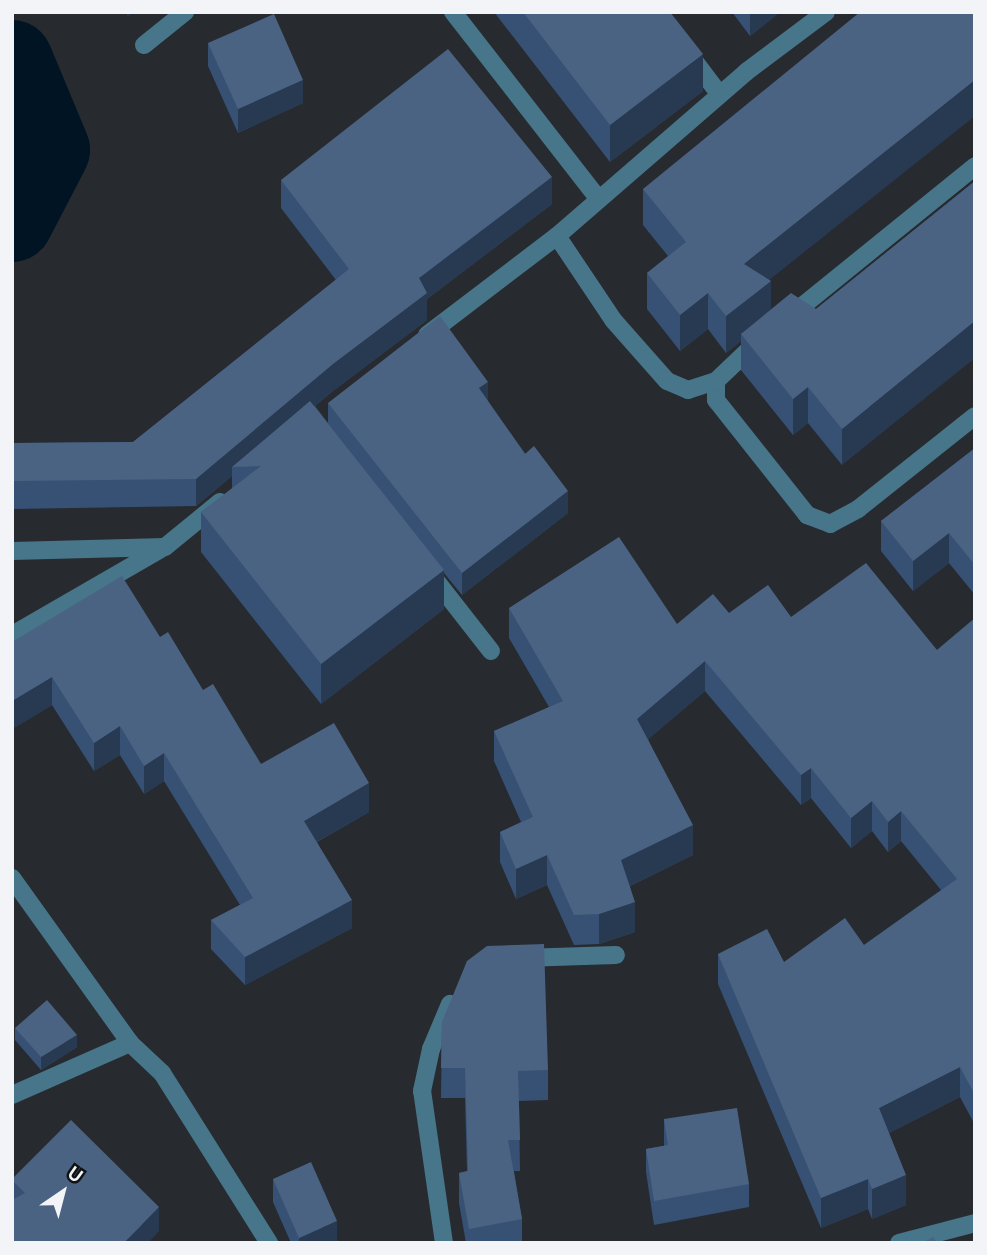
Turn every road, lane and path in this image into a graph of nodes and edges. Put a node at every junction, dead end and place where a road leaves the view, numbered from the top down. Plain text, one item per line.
1 (185, 12) edge
2 (453, 12) edge
3 (826, 12) edge
4 (681, 43) edge
5 (144, 45) dead end
6 (720, 95) junction
7 (975, 166) edge
8 (598, 198) junction
9 (557, 236) junction
10 (416, 343) edge
11 (716, 381) junction
12 (975, 416) edge
13 (239, 486) edge
14 (164, 547) junction
15 (12, 551) edge
16 (415, 554) edge
17 (12, 635) edge
18 (491, 651) dead end
19 (12, 878) edge
20 (616, 955) dead end
21 (505, 958) edge
22 (458, 985) edge
23 (130, 1043) junction
24 (12, 1095) edge
25 (975, 1223) edge
26 (269, 1243) edge
27 (444, 1243) edge
28 (900, 1243) edge

1 - 5 street
2 - 8 street
3 - 6 street
4 - 6 street
6 - 8 street
7 - 11 street
8 - 9 street
9 - 10 street
9 - 11 street
11 - 12 street
13 - 14 street
14 - 15 street
14 - 17 street
16 - 18 street
19 - 23 street
20 - 21 street
22 - 27 street
23 - 24 street
23 - 26 street
25 - 28 street

